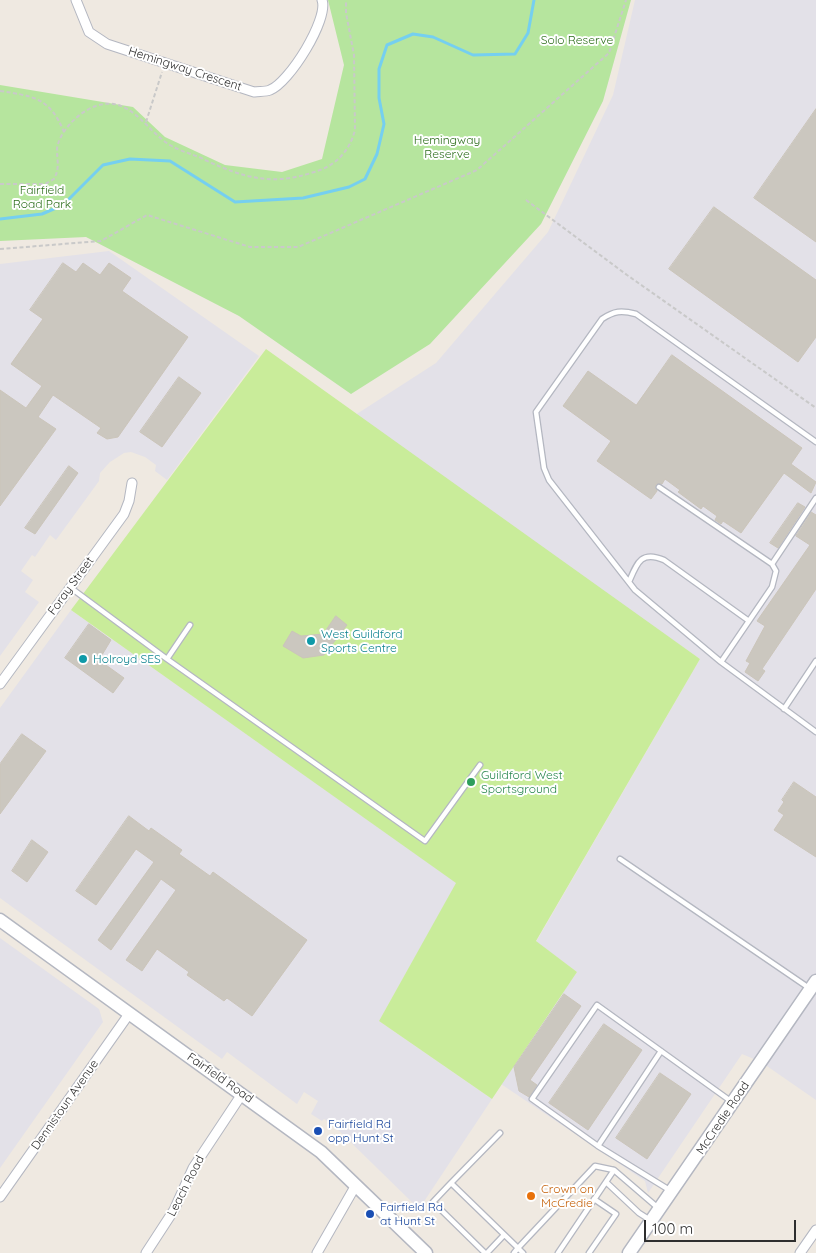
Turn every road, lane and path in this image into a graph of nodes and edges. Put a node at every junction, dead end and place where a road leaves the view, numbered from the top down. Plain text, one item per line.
1 (76, 0) edge
2 (322, 0) edge
3 (346, 0) edge
4 (626, 0) edge
5 (165, 63) junction
6 (0, 91) edge
7 (146, 122) junction
8 (64, 132) junction
9 (0, 184) edge
10 (526, 200) dead end
11 (0, 249) edge
12 (816, 408) edge
13 (816, 442) edge
14 (132, 483) dead end
15 (659, 487) dead end
16 (816, 498) edge
17 (772, 564) junction
18 (629, 582) junction
19 (70, 587) junction
20 (749, 621) junction
21 (190, 625) dead end
22 (167, 660) junction
23 (816, 661) edge
24 (721, 662) junction
25 (0, 684) edge
26 (784, 709) junction
27 (816, 732) edge
28 (480, 765) dead end
29 (620, 859) dead end
30 (0, 920) edge
31 (813, 985) edge
32 (129, 1014) junction
33 (661, 1051) junction
34 (242, 1094) junction
35 (733, 1103) junction
36 (500, 1133) dead end
37 (598, 1146) junction
38 (614, 1170) junction
39 (606, 1182) junction
40 (451, 1183) junction
41 (356, 1185) junction
42 (672, 1192) junction
43 (0, 1197) edge
44 (594, 1199) junction
45 (659, 1208) junction
46 (651, 1221) junction
47 (816, 1230) edge
48 (504, 1235) junction
49 (518, 1248) junction
50 (146, 1253) edge
51 (317, 1253) edge
52 (426, 1253) edge
53 (486, 1253) edge
54 (514, 1253) edge
55 (523, 1253) edge
56 (558, 1253) edge
57 (590, 1253) edge
58 (629, 1253) edge
59 (800, 1253) edge

1 - 5 street, Hemingway Crescent
2 - 5 street, Hemingway Crescent
3 - 7 path
4 - 11 path
5 - 7 path
6 - 8 path
7 - 8 path
8 - 9 path
10 - 12 path
13 - 18 lane
14 - 19 street, Foray Street
15 - 17 lane
16 - 17 lane
17 - 20 lane
18 - 20 lane
18 - 24 lane
19 - 22 lane
19 - 25 street, Foray Street
20 - 24 lane
21 - 22 lane
22 - 28 lane
23 - 26 lane
24 - 26 lane
26 - 27 lane
29 - 31 lane
30 - 32 main road, Fairfield Road
31 - 35 main road, McCredie Road
32 - 34 main road, Fairfield Road
32 - 43 street, Dennistoun Avenue
33 - 35 lane
33 - 37 lane
33 - 37 lane
34 - 41 main road, Fairfield Road
34 - 50 street, Leach Road
35 - 42 main road, McCredie Road
36 - 40 lane
37 - 42 lane
38 - 39 lane
38 - 45 lane
38 - 49 lane
39 - 44 lane
39 - 46 lane
40 - 48 lane
40 - 53 lane
41 - 51 street
41 - 52 main road, Fairfield Road
42 - 45 main road, McCredie Road
44 - 56 lane
44 - 57 lane
45 - 46 main road, McCredie Road
46 - 58 main road, McCredie Road
47 - 59 street
48 - 49 lane
48 - 53 lane
49 - 54 lane
49 - 55 lane

